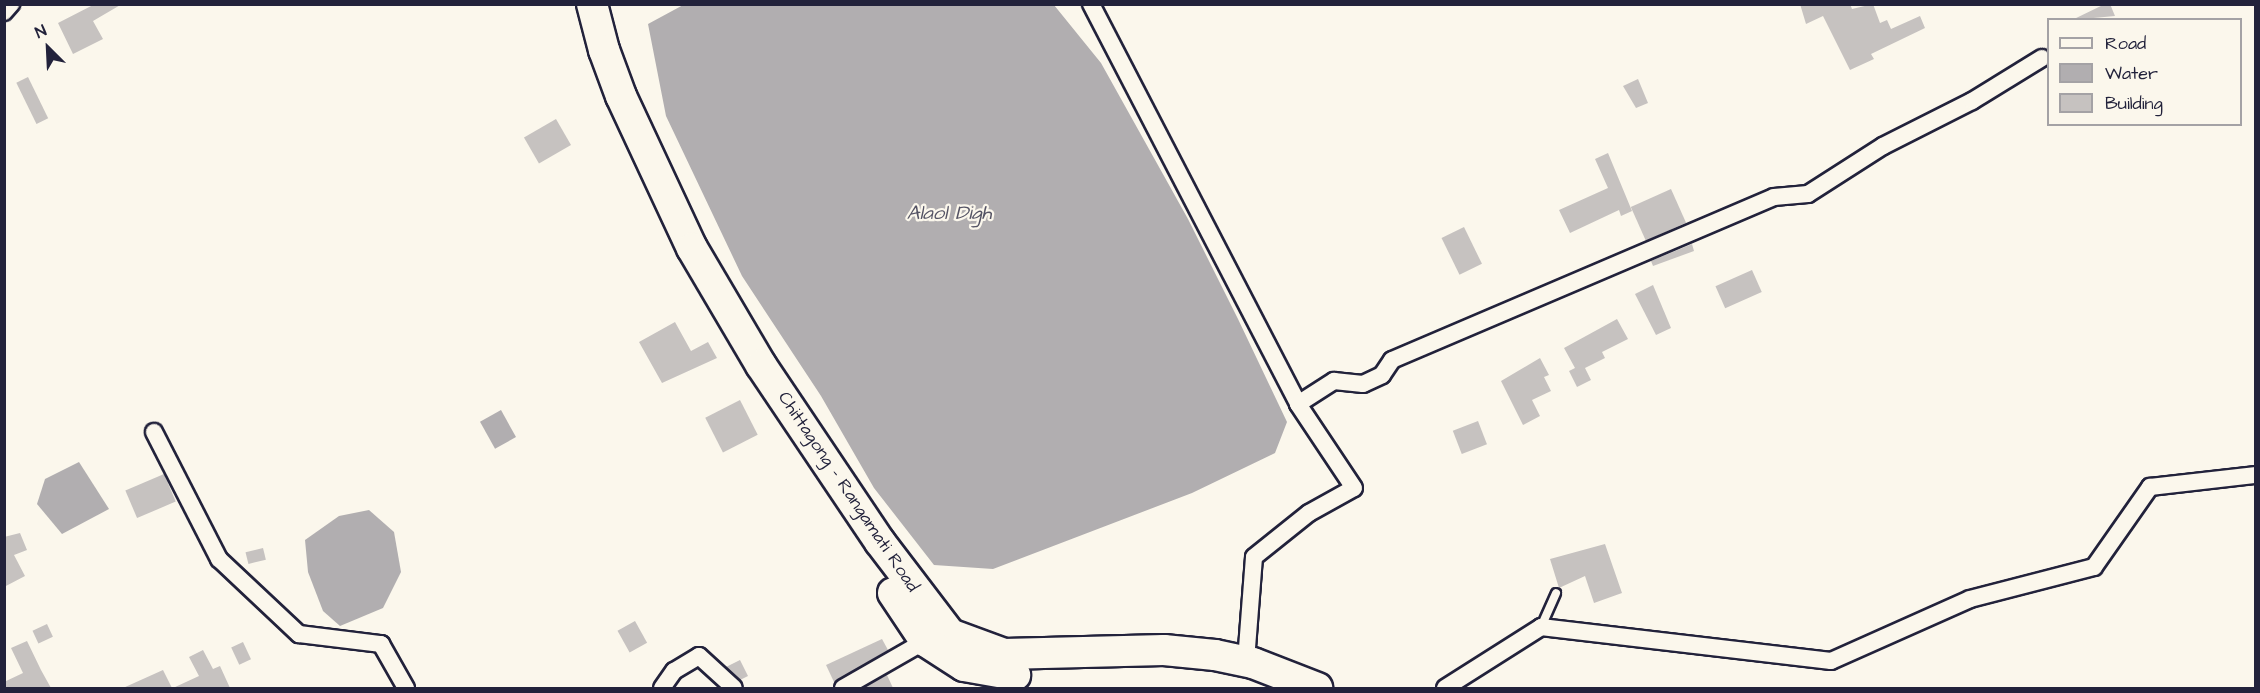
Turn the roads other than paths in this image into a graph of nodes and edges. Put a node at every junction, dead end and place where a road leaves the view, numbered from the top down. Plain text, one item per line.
1 (11, 4) edge
2 (572, 4) edge
3 (592, 4) edge
4 (1091, 4) edge
5 (4, 12) edge
6 (2042, 58) dead end
7 (1298, 404) junction
8 (154, 432) dead end
9 (2256, 475) edge
10 (1556, 593) dead end
11 (1541, 627) junction
12 (925, 641) junction
13 (1246, 661) junction
14 (406, 688) edge
15 (662, 688) edge
16 (734, 688) edge
17 (843, 688) edge
18 (1265, 688) edge
19 (1317, 688) edge
20 (1445, 688) edge

1 - 5 street
2 - 12 highway, Chittagong - Rangamati Road
3 - 13 highway, Chittagong - Rangamati Road
4 - 7 street
6 - 7 street
7 - 13 street
8 - 14 street
9 - 11 street
10 - 11 lane
11 - 20 street
12 - 17 street
12 - 18 highway, Chittagong - Rangamati Road
13 - 19 highway, Chittagong - Rangamati Road
15 - 16 street

